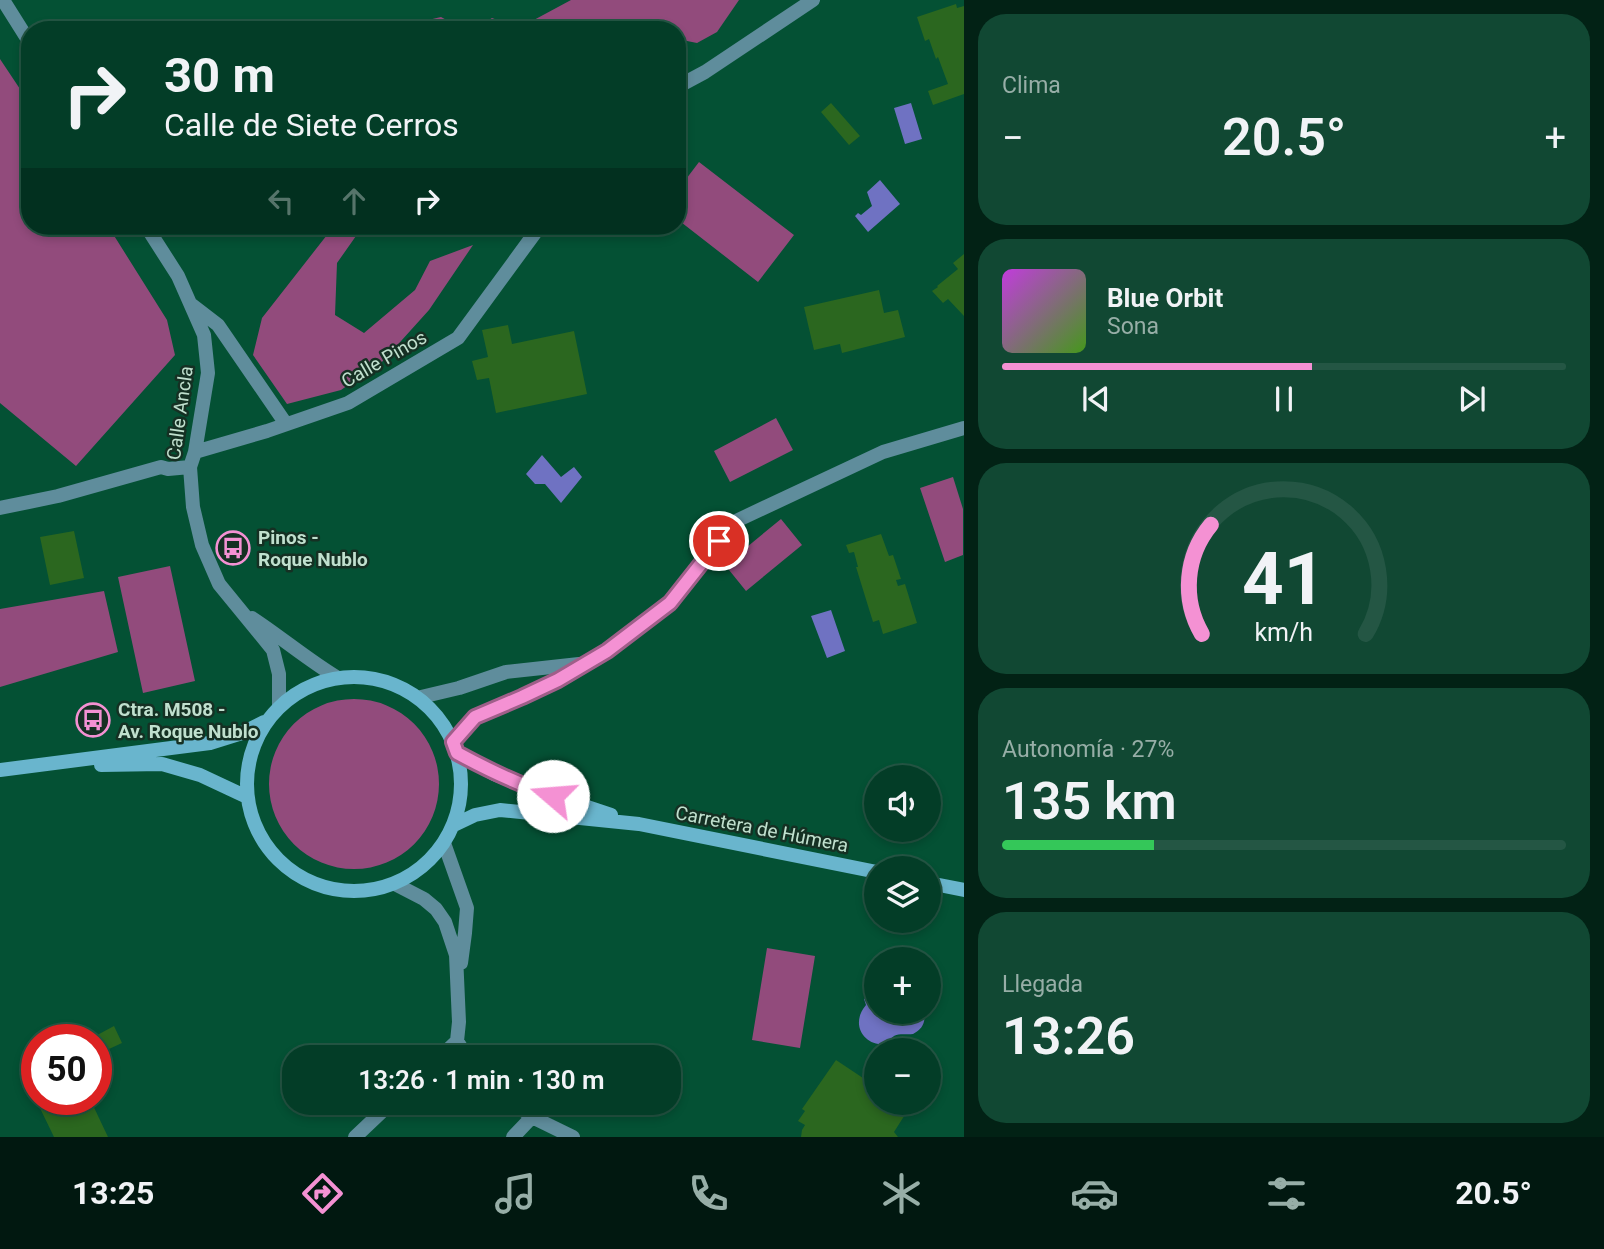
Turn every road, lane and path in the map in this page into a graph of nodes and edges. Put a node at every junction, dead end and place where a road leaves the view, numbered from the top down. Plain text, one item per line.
1 (3, 0) edge
2 (813, 0) edge
3 (21, 29) edge
4 (686, 82) edge
5 (152, 235) edge
6 (533, 235) edge
7 (190, 303) junction
8 (286, 424) junction
9 (964, 428) edge
10 (195, 452) junction
11 (190, 467) junction
12 (0, 508) edge
13 (239, 610) junction
14 (584, 664) junction
15 (338, 678) junction
16 (421, 697) junction
17 (279, 706) junction
18 (266, 721) junction
19 (455, 747) junction
20 (43, 765) junction
21 (0, 770) edge
22 (247, 797) junction
23 (639, 824) junction
24 (454, 825) junction
25 (444, 843) junction
26 (864, 869) edge
27 (395, 884) junction
28 (941, 885) edge
29 (964, 890) edge
30 (458, 982) junction
31 (457, 1041) junction
32 (453, 1045) edge
33 (460, 1045) edge
34 (378, 1115) edge
35 (532, 1116) joint
36 (355, 1137) edge
37 (513, 1137) edge
38 (573, 1137) edge

1 - 3 street
2 - 4 street
5 - 7 street, Calle Ancla
6 - 8 street, Calle Pinos
7 - 8 street
7 - 10 street, Calle Ancla
8 - 10 street, Calle Pinos
9 - 14 street
10 - 11 street, Calle Ancla
11 - 12 street
11 - 13 street, Calle Ancla
13 - 15 street, Calle Ancla
13 - 17 street, Calle Ancla
14 - 16 street
14 - 19 street
15 - 16 main road
15 - 17 main road
16 - 19 main road
17 - 18 main road
18 - 20 main road
18 - 22 main road
19 - 23 main road
19 - 24 main road
20 - 21 main road
20 - 22 main road
22 - 27 main road
23 - 24 main road
23 - 26 main road, Carretera de Húmera
24 - 25 main road
25 - 27 main road
25 - 30 street
27 - 30 street
28 - 29 main road
30 - 31 street
31 - 32 street
31 - 33 street
34 - 36 street
35 - 37 street
35 - 38 street

